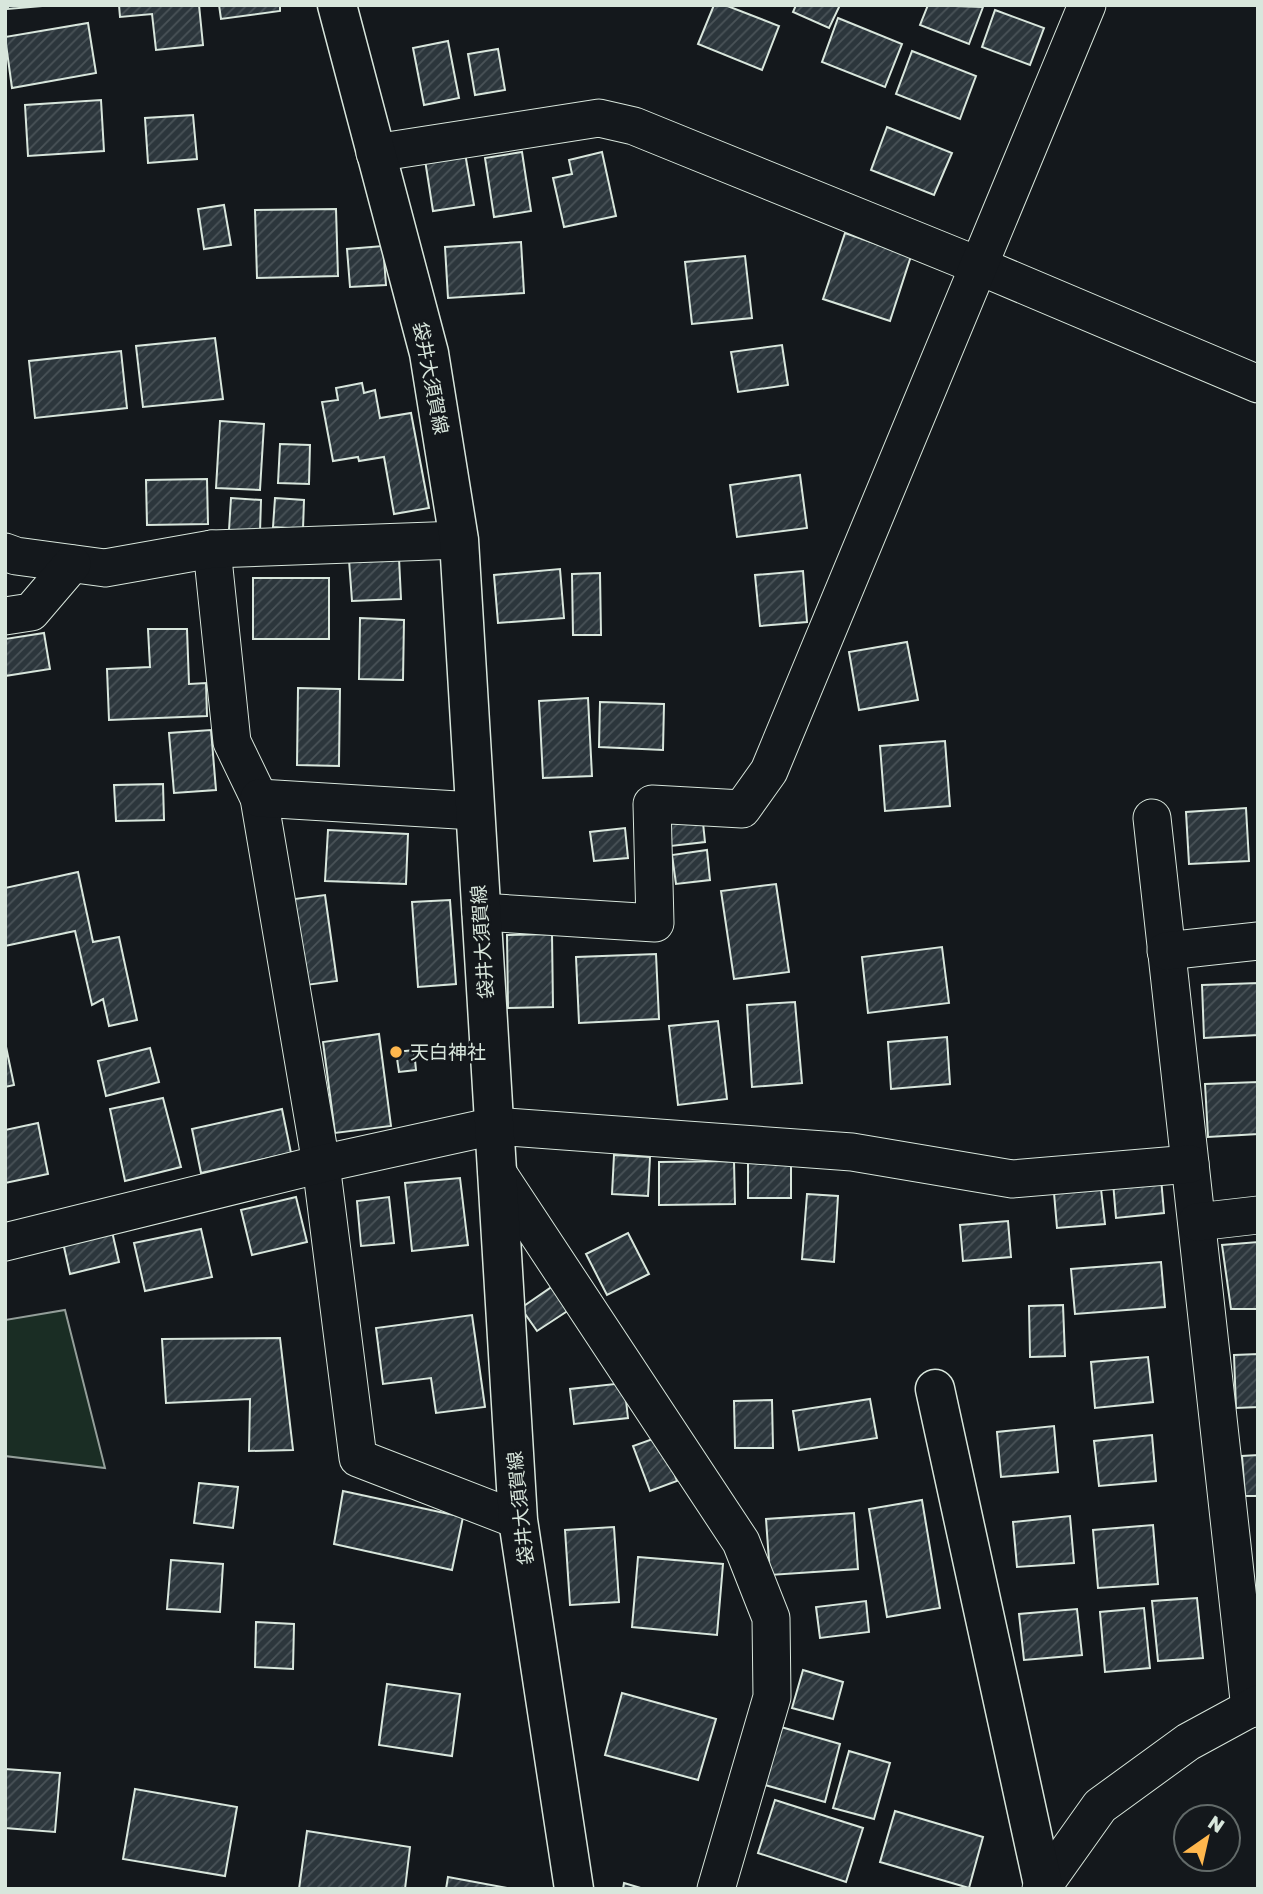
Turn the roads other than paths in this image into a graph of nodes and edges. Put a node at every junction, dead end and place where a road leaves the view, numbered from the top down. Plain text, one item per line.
1 (337, 5) edge
2 (1087, 5) edge
3 (375, 153) junction
4 (979, 266) junction
5 (1258, 384) edge
6 (459, 540) junction
7 (212, 550) junction
8 (5, 552) edge
9 (72, 564) junction
10 (5, 616) edge
11 (259, 799) junction
12 (474, 811) junction
13 (1152, 818) dead end
14 (481, 912) junction
15 (1258, 941) edge
16 (1166, 951) junction
17 (494, 1126) junction
18 (321, 1164) junction
19 (1191, 1164) junction
20 (497, 1172) junction
21 (1258, 1215) edge
22 (1197, 1222) junction
23 (5, 1242) edge
24 (935, 1389) dead end
25 (518, 1520) junction
26 (1254, 1707) edge
27 (1043, 1887) edge
28 (574, 1889) edge
29 (716, 1889) edge

1 - 3 main road, 袋井大須賀線
2 - 4 street
3 - 4 street
3 - 6 main road, 袋井大須賀線
4 - 5 street
4 - 14 street
6 - 7 street
6 - 12 main road, 袋井大須賀線
7 - 9 street
7 - 11 street
8 - 9 street
9 - 10 street
11 - 12 street
11 - 18 street
12 - 14 main road, 袋井大須賀線
13 - 16 street
14 - 17 main road, 袋井大須賀線
15 - 16 street
16 - 19 street
17 - 18 street
17 - 19 street
17 - 20 main road, 袋井大須賀線
18 - 23 street
18 - 25 street
19 - 22 street
20 - 25 main road, 袋井大須賀線
20 - 29 street
21 - 22 street
22 - 26 street
24 - 27 main road
25 - 28 main road, 袋井大須賀線
26 - 27 street

